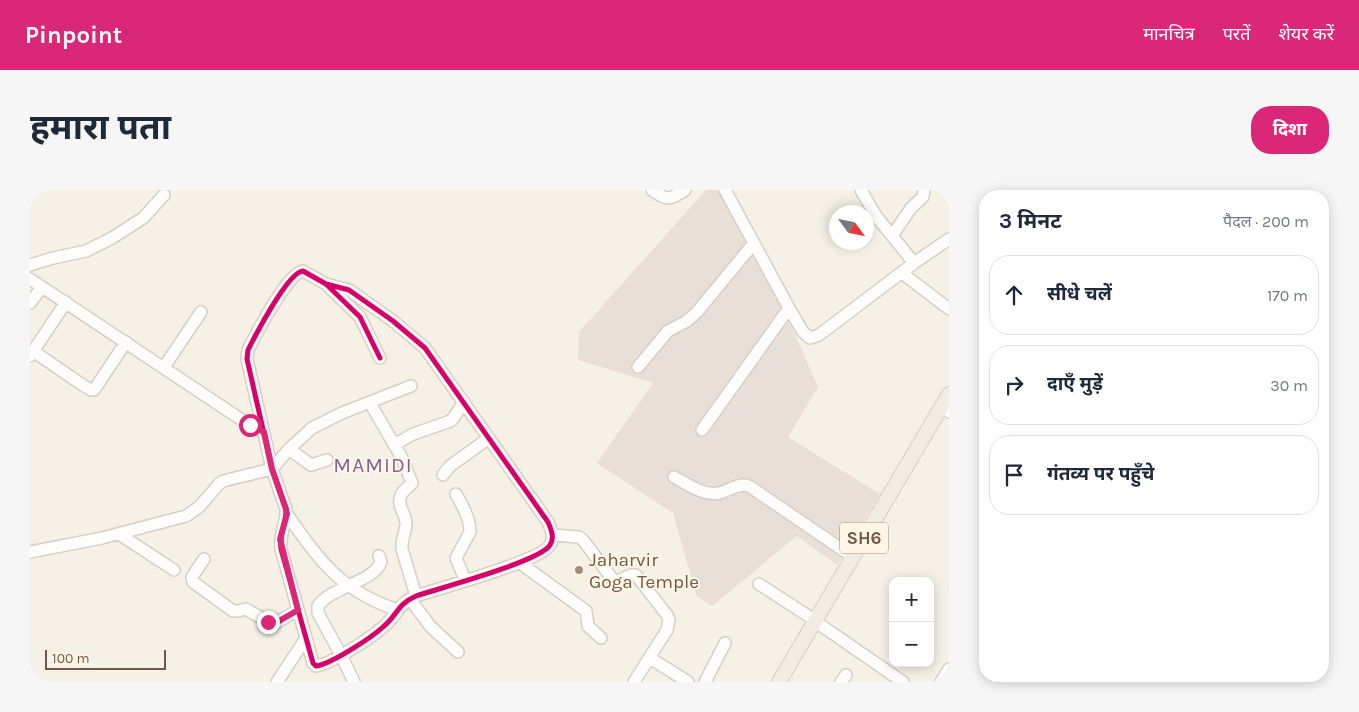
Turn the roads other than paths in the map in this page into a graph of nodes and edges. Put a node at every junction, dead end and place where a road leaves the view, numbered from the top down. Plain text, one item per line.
1 (652, 190) edge
2 (685, 190) edge
3 (724, 190) edge
4 (861, 190) edge
5 (924, 190) edge
6 (164, 195) dead end
7 (892, 236) junction
8 (949, 239) edge
9 (754, 243) junction
10 (914, 263) junction
11 (30, 266) edge
12 (902, 273) junction
13 (30, 279) edge
14 (326, 284) junction
15 (42, 287) junction
16 (66, 302) junction
17 (30, 304) edge
18 (789, 308) junction
19 (949, 309) edge
20 (201, 312) dead end
21 (126, 342) junction
22 (32, 354) edge
23 (380, 358) dead end
24 (164, 367) junction
25 (638, 367) dead end
26 (411, 386) dead end
27 (949, 394) edge
28 (464, 402) junction
29 (370, 403) junction
30 (949, 411) edge
31 (702, 430) dead end
32 (264, 432) junction
33 (489, 438) junction
34 (394, 445) junction
35 (289, 449) junction
36 (327, 460) dead end
37 (272, 469) junction
38 (443, 475) dead end
39 (674, 477) dead end
40 (456, 494) dead end
41 (287, 514) junction
42 (119, 534) junction
43 (552, 535) junction
44 (30, 552) edge
45 (379, 556) dead end
46 (853, 557) junction
47 (204, 559) dead end
48 (520, 563) junction
49 (174, 570) dead end
50 (465, 580) junction
51 (758, 584) dead end
52 (349, 587) junction
53 (413, 598) junction
54 (298, 610) junction
55 (398, 610) junction
56 (819, 623) junction
57 (306, 638) junction
58 (601, 638) dead end
59 (725, 643) dead end
60 (458, 652) dead end
61 (341, 655) junction
62 (650, 658) junction
63 (949, 669) edge
64 (277, 682) edge
65 (354, 682) edge
66 (634, 682) edge
67 (688, 682) edge
68 (704, 682) edge
69 (780, 682) edge
70 (787, 682) edge
71 (904, 682) edge
72 (941, 682) edge

1 - 2 street
3 - 9 street
4 - 7 street
5 - 7 street
6 - 11 street
7 - 10 street
8 - 10 street
9 - 18 street
9 - 25 street
10 - 12 street
12 - 18 street
12 - 19 street
13 - 15 street
14 - 23 street
14 - 28 street
14 - 32 street
15 - 16 street
15 - 17 street
16 - 21 street
16 - 22 street
18 - 31 street
20 - 24 street
21 - 22 street
21 - 24 street
24 - 32 street
26 - 29 street
27 - 46 main road, SH6
28 - 33 street
28 - 34 street
29 - 34 street
29 - 35 street
30 - 56 main road, SH6
32 - 37 street
33 - 38 street
33 - 43 street
34 - 53 street
35 - 36 street
35 - 37 street
37 - 41 street
37 - 42 street
39 - 46 street
40 - 50 street
41 - 52 street
41 - 54 street
42 - 44 street
42 - 49 street
43 - 48 street
43 - 62 street
45 - 52 street
46 - 56 main road, SH6
47 - 54 street
48 - 50 street
48 - 58 street
50 - 53 street
51 - 56 street
52 - 55 street
52 - 61 street
53 - 55 street
53 - 60 street
54 - 57 street
55 - 61 street
56 - 69 main road, SH6
56 - 70 main road, SH6
56 - 71 street
57 - 61 street
57 - 64 street
59 - 68 street
61 - 65 street
62 - 66 street
62 - 67 street
63 - 72 street

